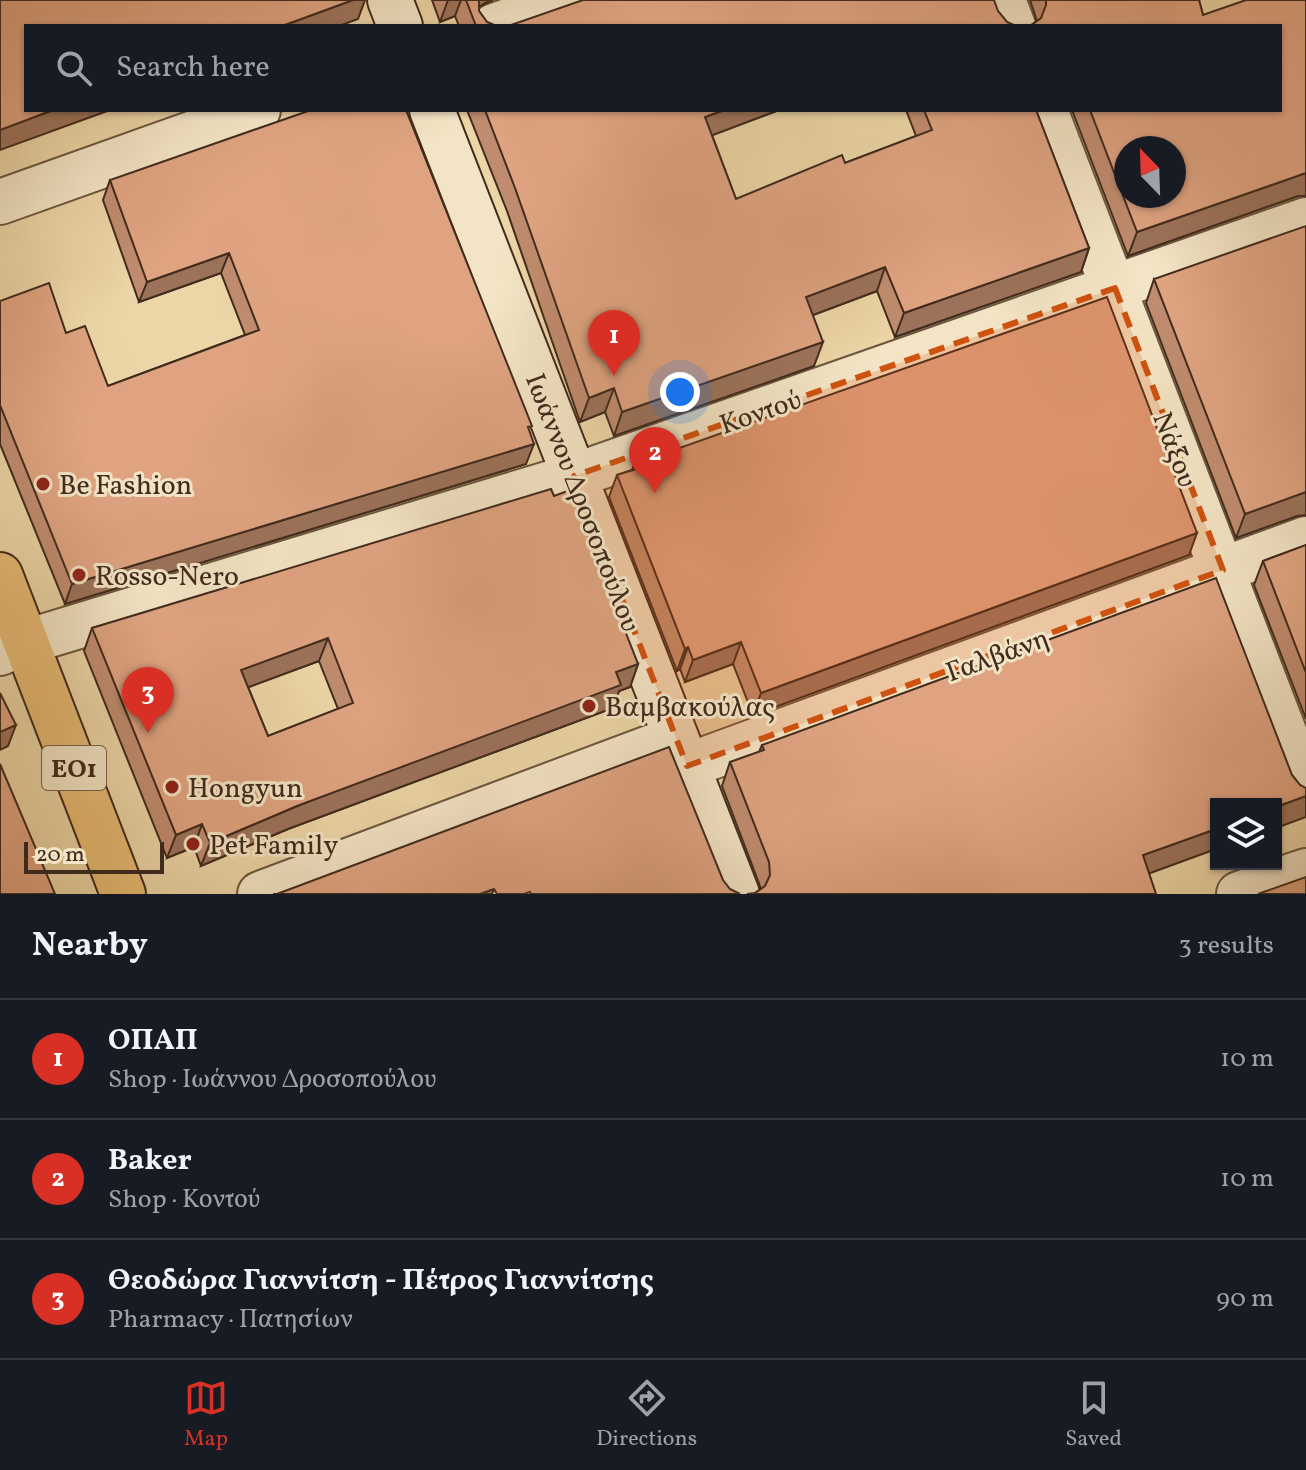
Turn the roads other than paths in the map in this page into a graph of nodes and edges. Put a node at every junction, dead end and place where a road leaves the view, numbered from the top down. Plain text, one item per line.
1 (390, 0) edge
2 (567, 0) edge
3 (1003, 0) edge
4 (399, 24) edge
5 (500, 24) edge
6 (1012, 24) edge
7 (252, 112) edge
8 (433, 112) edge
9 (1046, 112) edge
10 (0, 202) edge
11 (1306, 220) edge
12 (1115, 288) junction
13 (574, 476) junction
14 (1306, 539) edge
15 (1223, 570) junction
16 (0, 575) edge
17 (13, 648) edge
18 (681, 752) junction
19 (1306, 789) edge
20 (1306, 871) edge
21 (123, 894) edge
22 (260, 894) edge
23 (737, 894) edge
24 (1239, 894) edge

1 - 4 street
2 - 5 street
3 - 6 street
7 - 10 street
8 - 13 street, Ιωάννου Δροσοπούλου
9 - 12 street, Νάξου
11 - 12 street, Κοντού
12 - 13 street, Κοντού
12 - 15 street, Νάξου
13 - 17 street, Κοντού
13 - 18 street, Ιωάννου Δροσοπούλου
14 - 15 street, Γαλβάνη
15 - 18 street, Γαλβάνη
15 - 19 street, Νάξου
16 - 17 main road, ΕΟ1
17 - 21 main road, ΕΟ1
18 - 22 street, Γαλβάνη
18 - 23 street, Ιωάννου Δροσοπούλου
20 - 24 street

